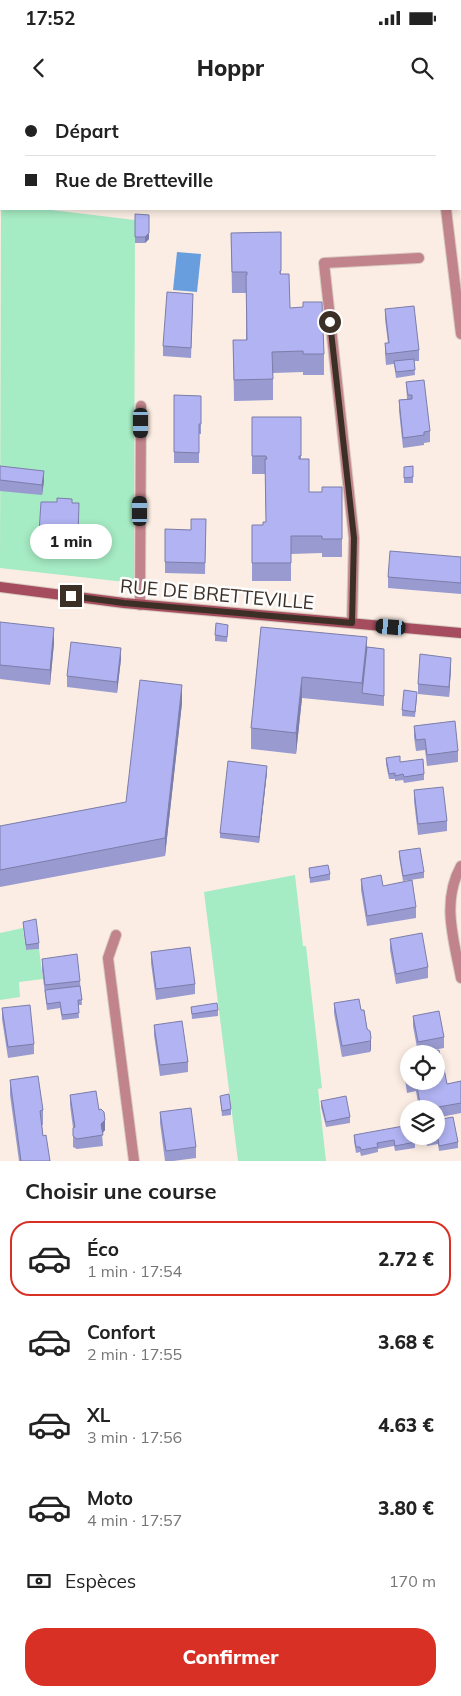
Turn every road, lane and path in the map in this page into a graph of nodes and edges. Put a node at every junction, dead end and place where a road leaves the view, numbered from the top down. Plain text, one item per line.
1 (446, 210) edge
2 (419, 258) dead end
3 (461, 334) edge
4 (141, 406) dead end
5 (0, 586) edge
6 (140, 605) junction
7 (352, 623) junction
8 (461, 633) edge
9 (461, 866) edge
10 (116, 935) dead end
11 (461, 978) edge
12 (134, 1161) edge

1 - 3 street
2 - 7 street
4 - 6 street
5 - 6 main road, RUE DE BRETTEVILLE
6 - 7 main road, RUE DE BRETTEVILLE
7 - 8 main road, RUE DE BRETTEVILLE
9 - 11 street
10 - 12 street

